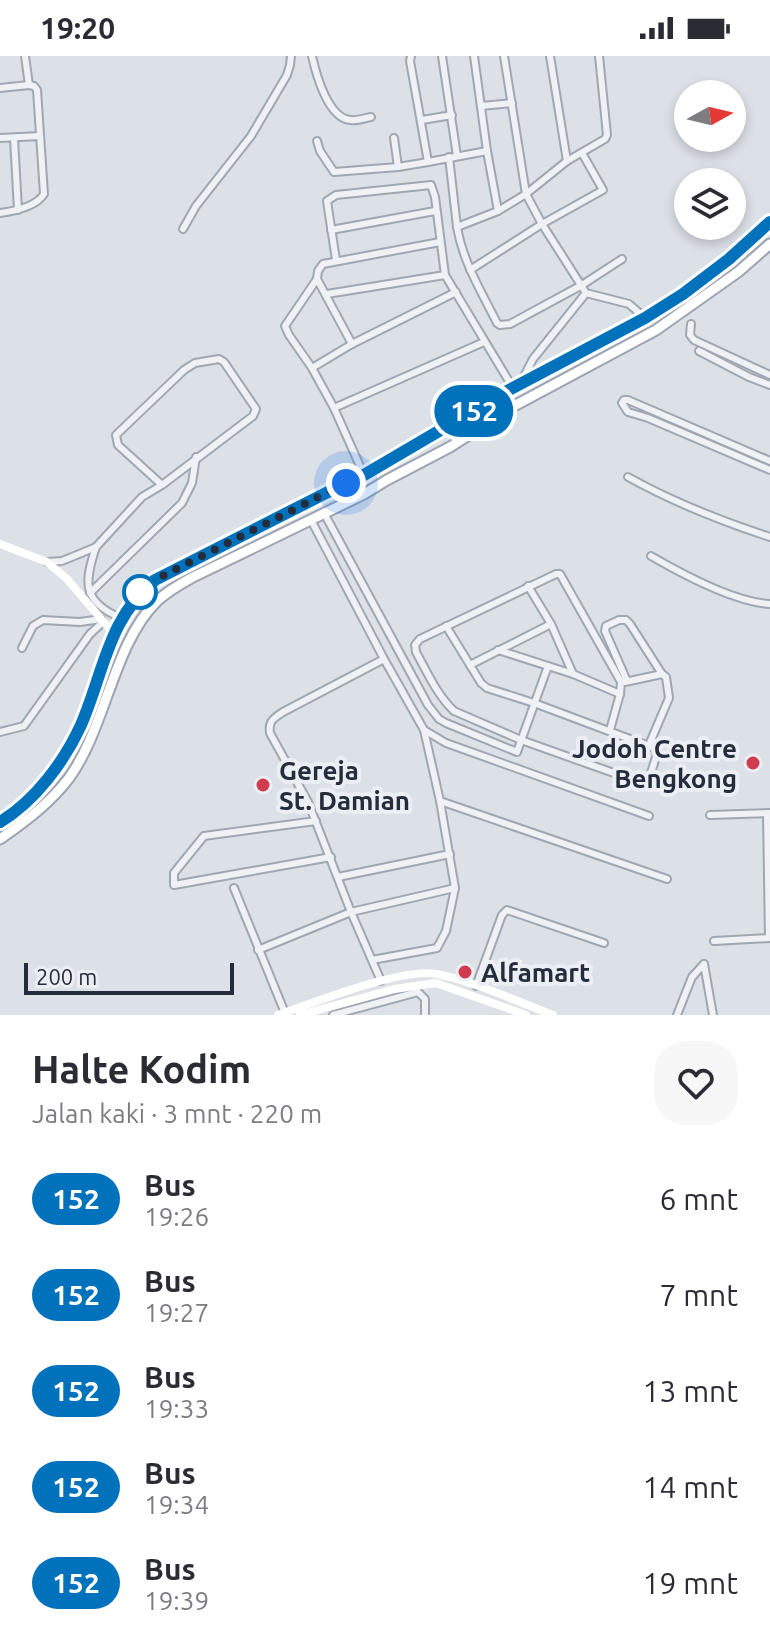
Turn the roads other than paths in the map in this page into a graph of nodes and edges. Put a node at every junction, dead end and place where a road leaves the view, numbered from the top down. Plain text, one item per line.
1 (25, 56) edge
2 (291, 56) edge
3 (312, 56) edge
4 (411, 56) edge
5 (442, 56) edge
6 (474, 56) edge
7 (504, 56) edge
8 (550, 56) edge
9 (599, 56) edge
10 (29, 85) junction
11 (0, 88) edge
12 (512, 103) junction
13 (481, 106) junction
14 (452, 115) junction
15 (371, 117) dead end
16 (422, 120) junction
17 (40, 136) junction
18 (0, 138) edge
19 (14, 138) junction
20 (394, 138) dead end
21 (317, 141) dead end
22 (487, 151) junction
23 (582, 153) junction
24 (453, 157) junction
25 (567, 161) junction
26 (428, 162) junction
27 (398, 167) junction
28 (526, 194) junction
29 (18, 210) junction
30 (435, 211) junction
31 (498, 211) junction
32 (0, 213) edge
33 (770, 222) edge
34 (542, 224) junction
35 (457, 227) junction
36 (183, 229) dead end
37 (331, 230) junction
38 (757, 234) junction
39 (440, 242) junction
40 (769, 244) edge
41 (622, 259) dead end
42 (336, 260) junction
43 (470, 270) junction
44 (445, 275) junction
45 (317, 279) junction
46 (582, 285) junction
47 (690, 289) junction
48 (456, 292) junction
49 (586, 293) junction
50 (327, 294) junction
51 (698, 301) junction
52 (645, 318) junction
53 (691, 324) dead end
54 (484, 342) junction
55 (352, 344) junction
56 (699, 351) dead end
57 (312, 368) junction
58 (770, 375) edge
59 (770, 385) edge
60 (516, 387) junction
61 (334, 408) junction
62 (196, 457) junction
63 (770, 461) edge
64 (381, 466) junction
65 (770, 470) edge
66 (364, 475) junction
67 (628, 477) dead end
68 (387, 480) junction
69 (162, 485) junction
70 (328, 492) junction
71 (335, 507) junction
72 (324, 513) junction
73 (311, 520) junction
74 (770, 537) edge
75 (0, 544) edge
76 (96, 547) junction
77 (651, 556) dead end
78 (47, 562) junction
79 (528, 586) junction
80 (90, 593) junction
81 (770, 604) edge
82 (121, 618) junction
83 (102, 621) junction
84 (551, 624) junction
85 (446, 626) junction
86 (114, 634) junction
87 (392, 638) junction
88 (377, 647) junction
89 (22, 648) dead end
90 (498, 650) junction
91 (384, 659) junction
92 (470, 665) junction
93 (548, 666) junction
94 (573, 674) junction
95 (662, 674) junction
96 (624, 682) junction
97 (620, 694) junction
98 (534, 703) junction
99 (424, 730) junction
100 (610, 730) junction
101 (0, 732) edge
102 (521, 740) junction
103 (649, 745) junction
104 (440, 801) junction
105 (768, 814) edge
106 (710, 815) dead end
107 (649, 816) dead end
108 (316, 821) junction
109 (0, 822) edge
110 (0, 839) edge
111 (450, 854) junction
112 (331, 857) junction
113 (338, 877) junction
114 (667, 879) dead end
115 (234, 888) dead end
116 (455, 888) junction
117 (351, 912) junction
118 (770, 938) edge
119 (714, 941) dead end
120 (604, 943) dead end
121 (258, 950) junction
122 (372, 960) junction
123 (381, 981) junction
124 (476, 986) junction
125 (396, 993) junction
126 (318, 1012) edge
127 (281, 1014) edge
128 (300, 1015) edge
129 (333, 1015) edge
130 (425, 1015) edge
131 (526, 1015) edge
132 (553, 1015) edge
133 (677, 1015) edge
134 (713, 1015) edge

1 - 10 street
2 - 36 street
3 - 15 street
4 - 16 street
5 - 14 street
6 - 13 street
7 - 12 street
8 - 25 street
9 - 23 street
10 - 11 street
10 - 17 street
12 - 13 street
12 - 28 street
13 - 22 street
14 - 16 street
14 - 24 street
16 - 26 street
17 - 19 street
17 - 29 street
18 - 19 street
19 - 29 street
20 - 27 street
21 - 27 street
22 - 24 street
22 - 31 street
23 - 25 street
23 - 34 street
24 - 26 street
24 - 35 street
25 - 28 street
26 - 27 street
28 - 31 street
28 - 34 street
29 - 32 street
30 - 37 street
30 - 37 street
30 - 39 street
31 - 35 street
33 - 38 main road
34 - 43 street
34 - 46 street
35 - 43 street
37 - 42 street
38 - 40 main road
38 - 47 main road
39 - 42 street
39 - 44 street
40 - 51 main road
41 - 46 street
42 - 45 street
43 - 46 street
44 - 48 street
44 - 50 street
45 - 50 street
45 - 57 street
46 - 49 street
47 - 51 main road
47 - 52 main road
48 - 54 street
48 - 55 street
49 - 52 street
49 - 60 street
50 - 55 street
51 - 68 main road
52 - 60 main road
53 - 58 street
54 - 60 street
54 - 61 street
55 - 57 street
56 - 59 street
57 - 61 street
60 - 64 main road
61 - 66 street
62 - 69 street
62 - 69 street
62 - 80 street
63 - 65 street
64 - 66 main road
64 - 68 main road
66 - 70 main road
67 - 74 street
68 - 71 main road
69 - 76 street
70 - 71 main road
70 - 82 main road
71 - 72 main road
72 - 73 main road
72 - 87 street
73 - 88 street
73 - 110 main road
75 - 78 main road
76 - 78 street
76 - 80 street
77 - 81 street
78 - 83 main road
79 - 84 street
79 - 85 street
79 - 96 street
80 - 82 street
82 - 86 main road
83 - 86 main road
83 - 89 street
83 - 101 street
84 - 90 street
84 - 94 street
85 - 92 street
85 - 102 street
86 - 109 main road
87 - 88 street
87 - 102 street
88 - 91 street
90 - 92 street
90 - 93 street
91 - 99 street
91 - 108 street
92 - 98 street
93 - 94 street
93 - 98 street
94 - 97 street
95 - 96 street
95 - 96 street
95 - 103 street
96 - 97 street
97 - 100 street
98 - 100 street
98 - 102 street
99 - 104 street
99 - 107 street
100 - 103 street
102 - 103 street
104 - 111 street
104 - 114 street
105 - 106 street
105 - 118 street
108 - 112 street
108 - 112 street
111 - 113 street
111 - 116 street
112 - 113 street
113 - 117 street
115 - 121 street
116 - 117 street
116 - 122 street
117 - 121 street
117 - 122 street
118 - 119 street
120 - 124 street
121 - 127 street
122 - 123 street
123 - 124 main road
123 - 127 main road
124 - 132 main road
125 - 126 main road
125 - 129 street
125 - 130 street
125 - 131 main road
126 - 128 main road
133 - 134 street

